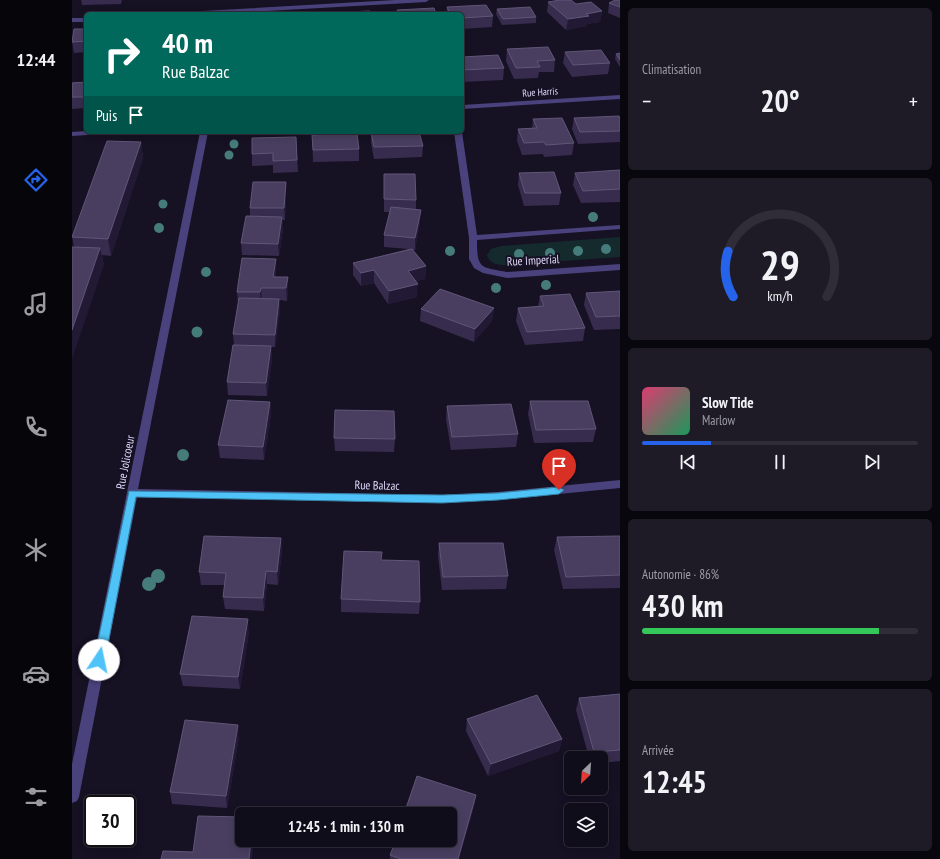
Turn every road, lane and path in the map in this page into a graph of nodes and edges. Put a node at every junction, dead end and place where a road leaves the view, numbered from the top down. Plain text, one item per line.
1 (426, 0) edge
2 (219, 12) edge
3 (72, 20) edge
4 (84, 20) edge
5 (620, 97) edge
6 (464, 107) edge
7 (84, 133) edge
8 (72, 134) edge
9 (204, 134) edge
10 (458, 134) edge
11 (620, 227) edge
12 (473, 238) junction
13 (620, 267) edge
14 (620, 484) edge
15 (132, 493) junction
16 (72, 798) edge

1 - 2 street
3 - 4 street
5 - 6 street, Rue Harris
7 - 8 street
9 - 15 street, Rue Jolicoeur
10 - 12 street, Rue Imperial
11 - 12 street
12 - 13 street, Rue Imperial
14 - 15 street, Rue Balzac
15 - 16 street, Rue Jolicoeur

